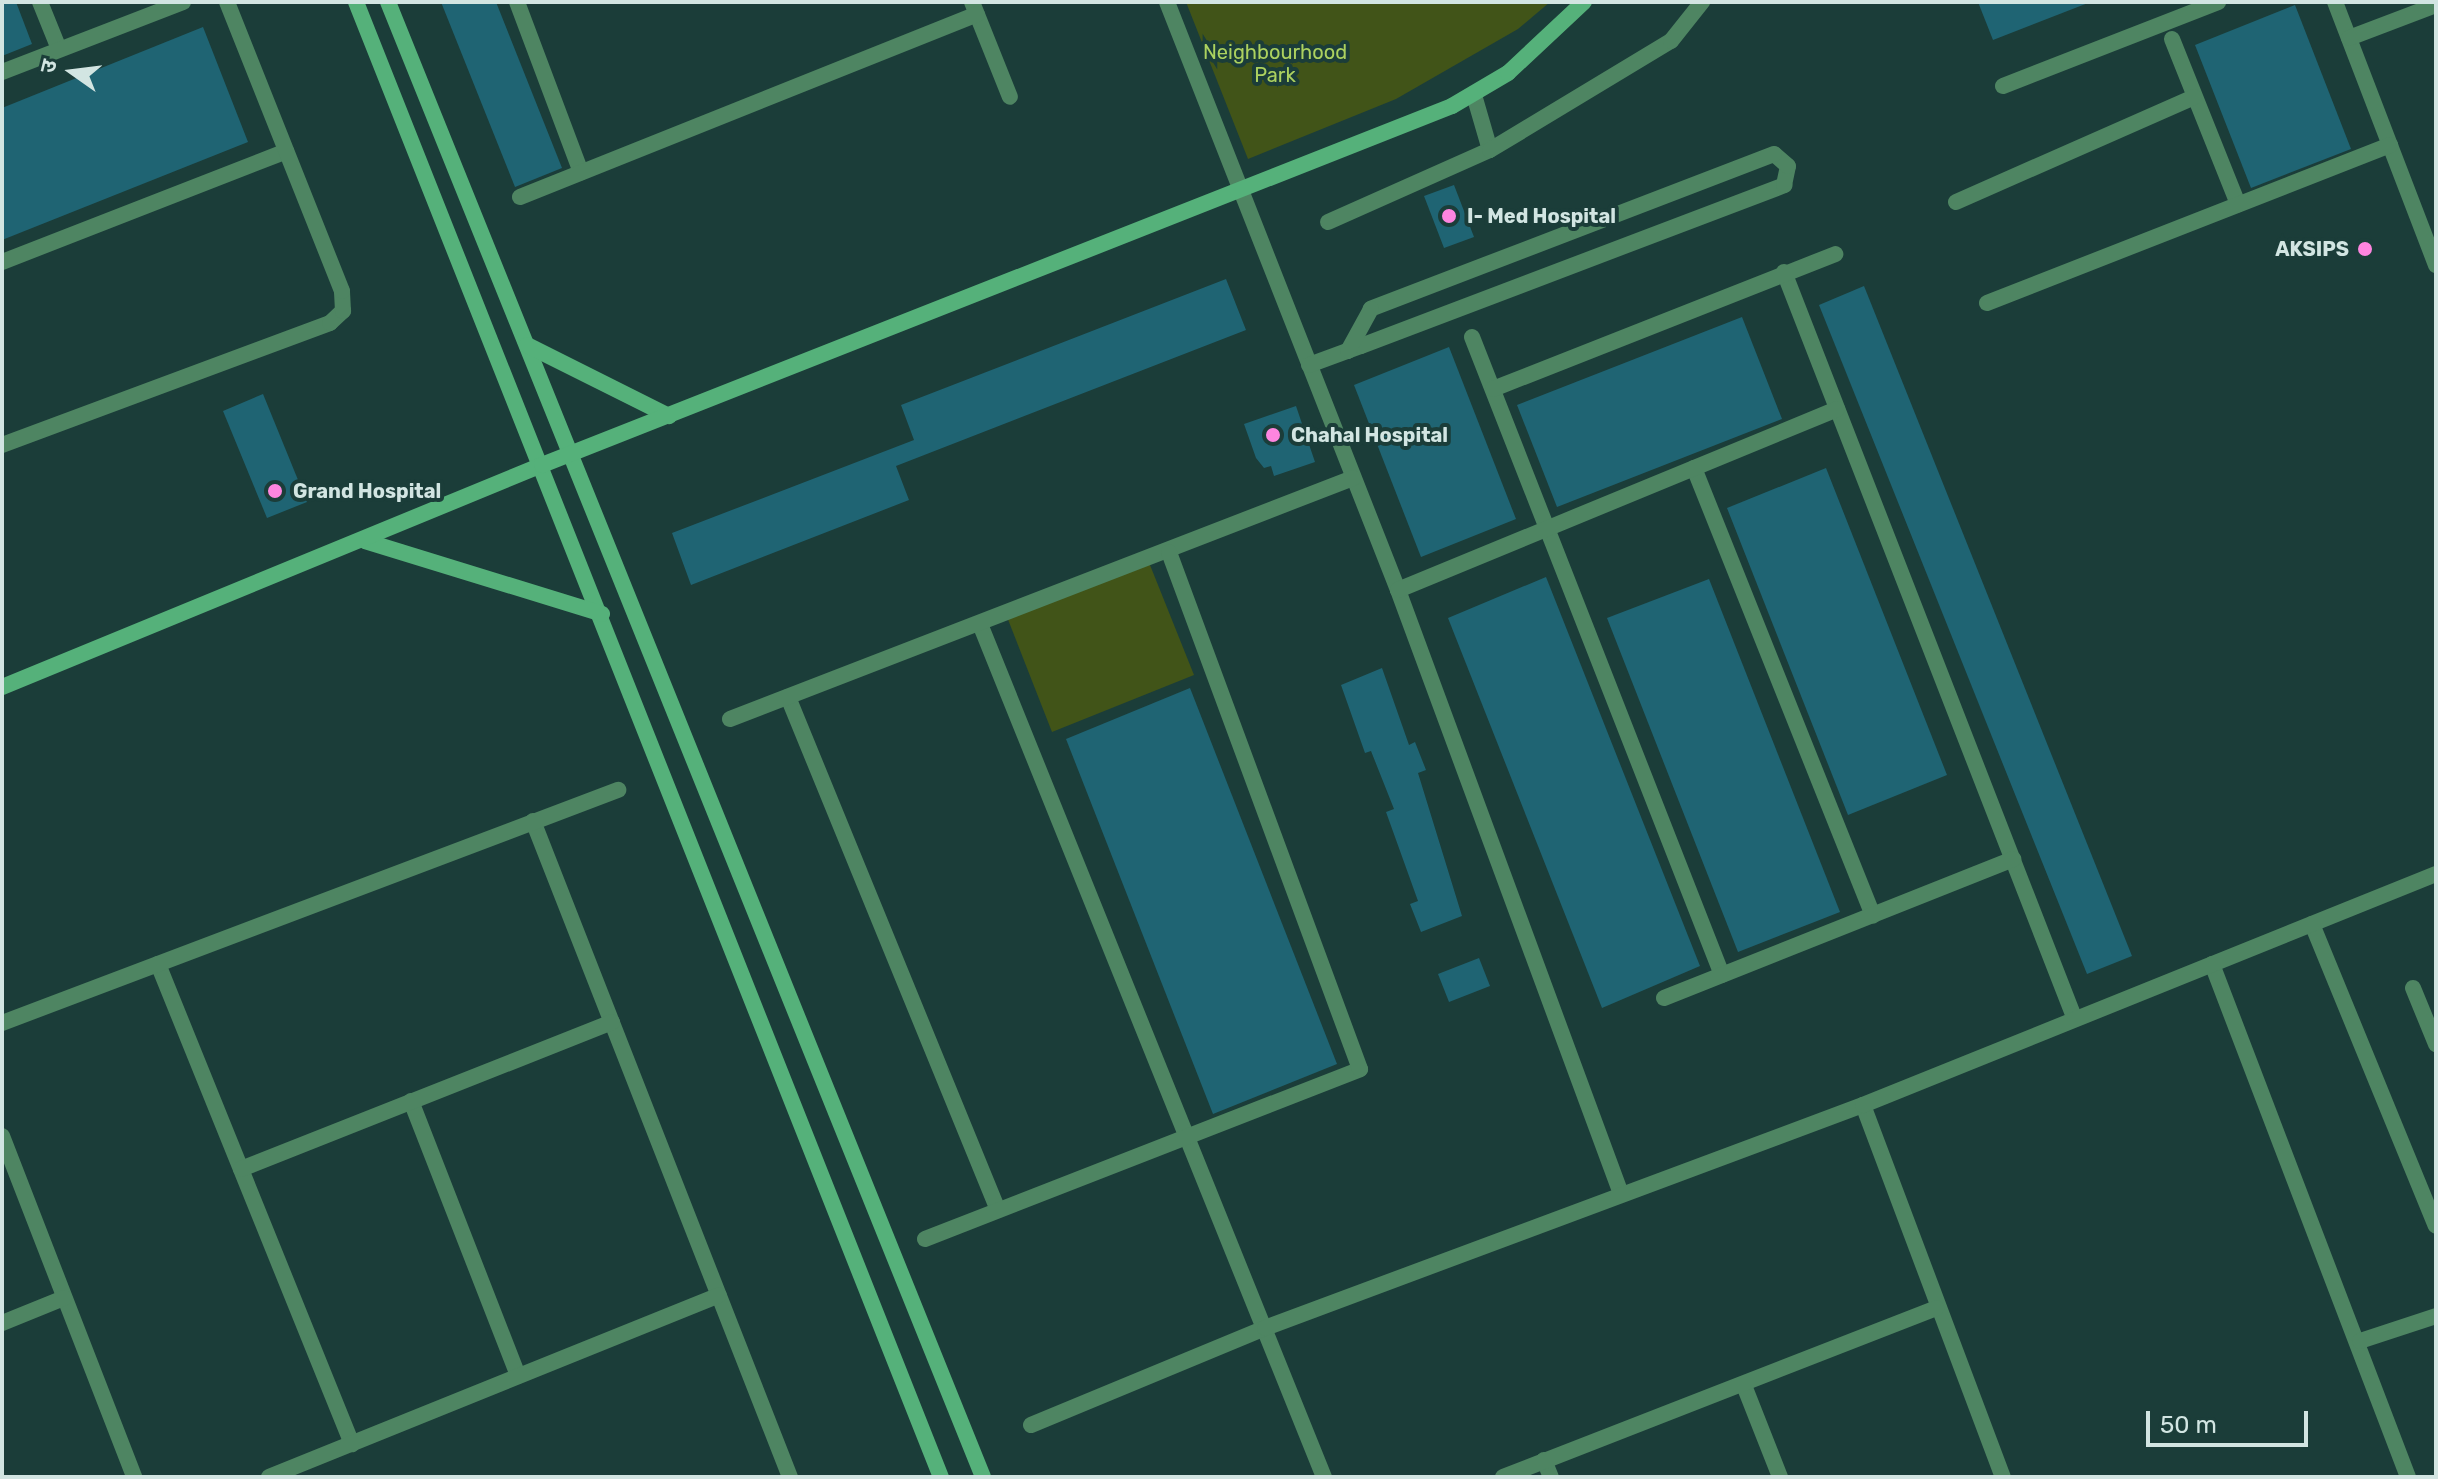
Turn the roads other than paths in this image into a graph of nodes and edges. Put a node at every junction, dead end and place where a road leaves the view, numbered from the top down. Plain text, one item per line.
1 (40, 2) edge
2 (183, 2) edge
3 (227, 2) edge
4 (356, 2) edge
5 (388, 2) edge
6 (1167, 2) edge
7 (1584, 2) edge
8 (1702, 2) edge
9 (2218, 2) edge
10 (2335, 2) edge
11 (523, 4) edge
12 (2436, 5) edge
13 (974, 8) edge
14 (2349, 38) junction
15 (2172, 39) dead end
16 (59, 49) junction
17 (2, 72) edge
18 (2003, 86) dead end
19 (1474, 95) junction
20 (1010, 97) dead end
21 (2194, 97) junction
22 (2390, 145) junction
23 (1490, 150) junction
24 (286, 151) junction
25 (581, 172) junction
26 (1241, 193) junction
27 (520, 197) dead end
28 (1956, 202) dead end
29 (2238, 204) junction
30 (1328, 222) dead end
31 (1835, 254) dead end
32 (2, 262) edge
33 (2436, 265) edge
34 (1784, 272) junction
35 (1987, 303) dead end
36 (1472, 337) dead end
37 (527, 345) junction
38 (1348, 351) junction
39 (1309, 365) junction
40 (1493, 389) junction
41 (1837, 409) junction
42 (669, 416) junction
43 (2, 445) edge
44 (571, 454) junction
45 (542, 465) junction
46 (1694, 468) junction
47 (1353, 478) junction
48 (1549, 528) junction
49 (365, 541) junction
50 (1169, 552) junction
51 (1398, 590) junction
52 (602, 614) junction
53 (980, 624) junction
54 (2, 687) edge
55 (788, 697) junction
56 (730, 719) dead end
57 (618, 790) dead end
58 (533, 821) junction
59 (2013, 859) junction
60 (2436, 874) edge
61 (1873, 915) junction
62 (2312, 924) junction
63 (158, 964) junction
64 (2212, 964) junction
65 (1722, 975) junction
66 (2413, 988) dead end
67 (1664, 998) dead end
68 (2074, 1017) junction
69 (612, 1022) junction
70 (2, 1023) edge
71 (2436, 1044) edge
72 (411, 1101) junction
73 (1863, 1105) junction
74 (2, 1136) edge
75 (1188, 1136) junction
76 (241, 1169) junction
77 (1620, 1191) junction
78 (998, 1210) junction
79 (2436, 1226) edge
80 (925, 1239) dead end
81 (719, 1295) junction
82 (64, 1298) junction
83 (1936, 1308) junction
84 (2436, 1316) edge
85 (2, 1323) edge
86 (1265, 1328) junction
87 (2360, 1341) junction
88 (518, 1376) junction
89 (1745, 1388) junction
90 (1031, 1425) dead end
91 (352, 1444) junction
92 (1544, 1460) junction
93 (134, 1477) edge
94 (269, 1477) edge
95 (790, 1477) edge
96 (941, 1477) edge
97 (983, 1477) edge
98 (1324, 1477) edge
99 (1503, 1477) edge
100 (1551, 1477) edge
101 (1780, 1477) edge
102 (2003, 1477) edge
103 (2408, 1477) edge

1 - 16 street
2 - 16 street
3 - 24 street
4 - 45 main road
5 - 37 main road
6 - 26 street
7 - 19 main road
8 - 23 street
9 - 18 street
10 - 14 street
11 - 25 street
12 - 14 street
13 - 20 street
13 - 25 street
14 - 22 street
15 - 21 street
16 - 17 street
19 - 23 street
19 - 26 main road
21 - 28 street
21 - 29 street
22 - 29 street
22 - 33 street
23 - 30 street
24 - 32 street
24 - 43 street
25 - 27 street
26 - 39 street
26 - 42 main road
29 - 35 street
31 - 34 street
34 - 40 street
34 - 41 street
36 - 40 street
37 - 42 main road
37 - 44 main road
38 - 38 street
38 - 39 street
39 - 47 street
40 - 48 street
41 - 46 street
41 - 59 street
42 - 44 main road
44 - 45 main road
44 - 97 main road
45 - 49 main road
45 - 52 main road
46 - 48 street
46 - 61 street
47 - 50 street
47 - 51 street
48 - 51 street
48 - 65 street
49 - 52 main road
49 - 54 main road
50 - 53 street
50 - 75 street
51 - 77 street
52 - 96 main road
53 - 55 street
53 - 75 street
55 - 56 street
55 - 78 street
57 - 58 street
58 - 63 street
58 - 69 street
59 - 61 street
59 - 68 street
60 - 62 street
61 - 65 street
62 - 64 street
62 - 79 street
63 - 70 street
63 - 76 street
64 - 68 street
64 - 87 street
65 - 67 street
66 - 71 street
68 - 73 street
69 - 72 street
69 - 81 street
72 - 76 street
72 - 88 street
73 - 77 street
73 - 83 street
74 - 82 street
75 - 78 street
75 - 86 street
76 - 91 street
77 - 86 street
78 - 80 street
81 - 88 street
81 - 95 street
82 - 85 street
82 - 93 street
83 - 89 street
83 - 102 street
84 - 87 street
86 - 90 street
86 - 98 street
87 - 103 street
88 - 91 street
89 - 92 street
89 - 101 street
91 - 94 street
92 - 99 street
92 - 100 street

